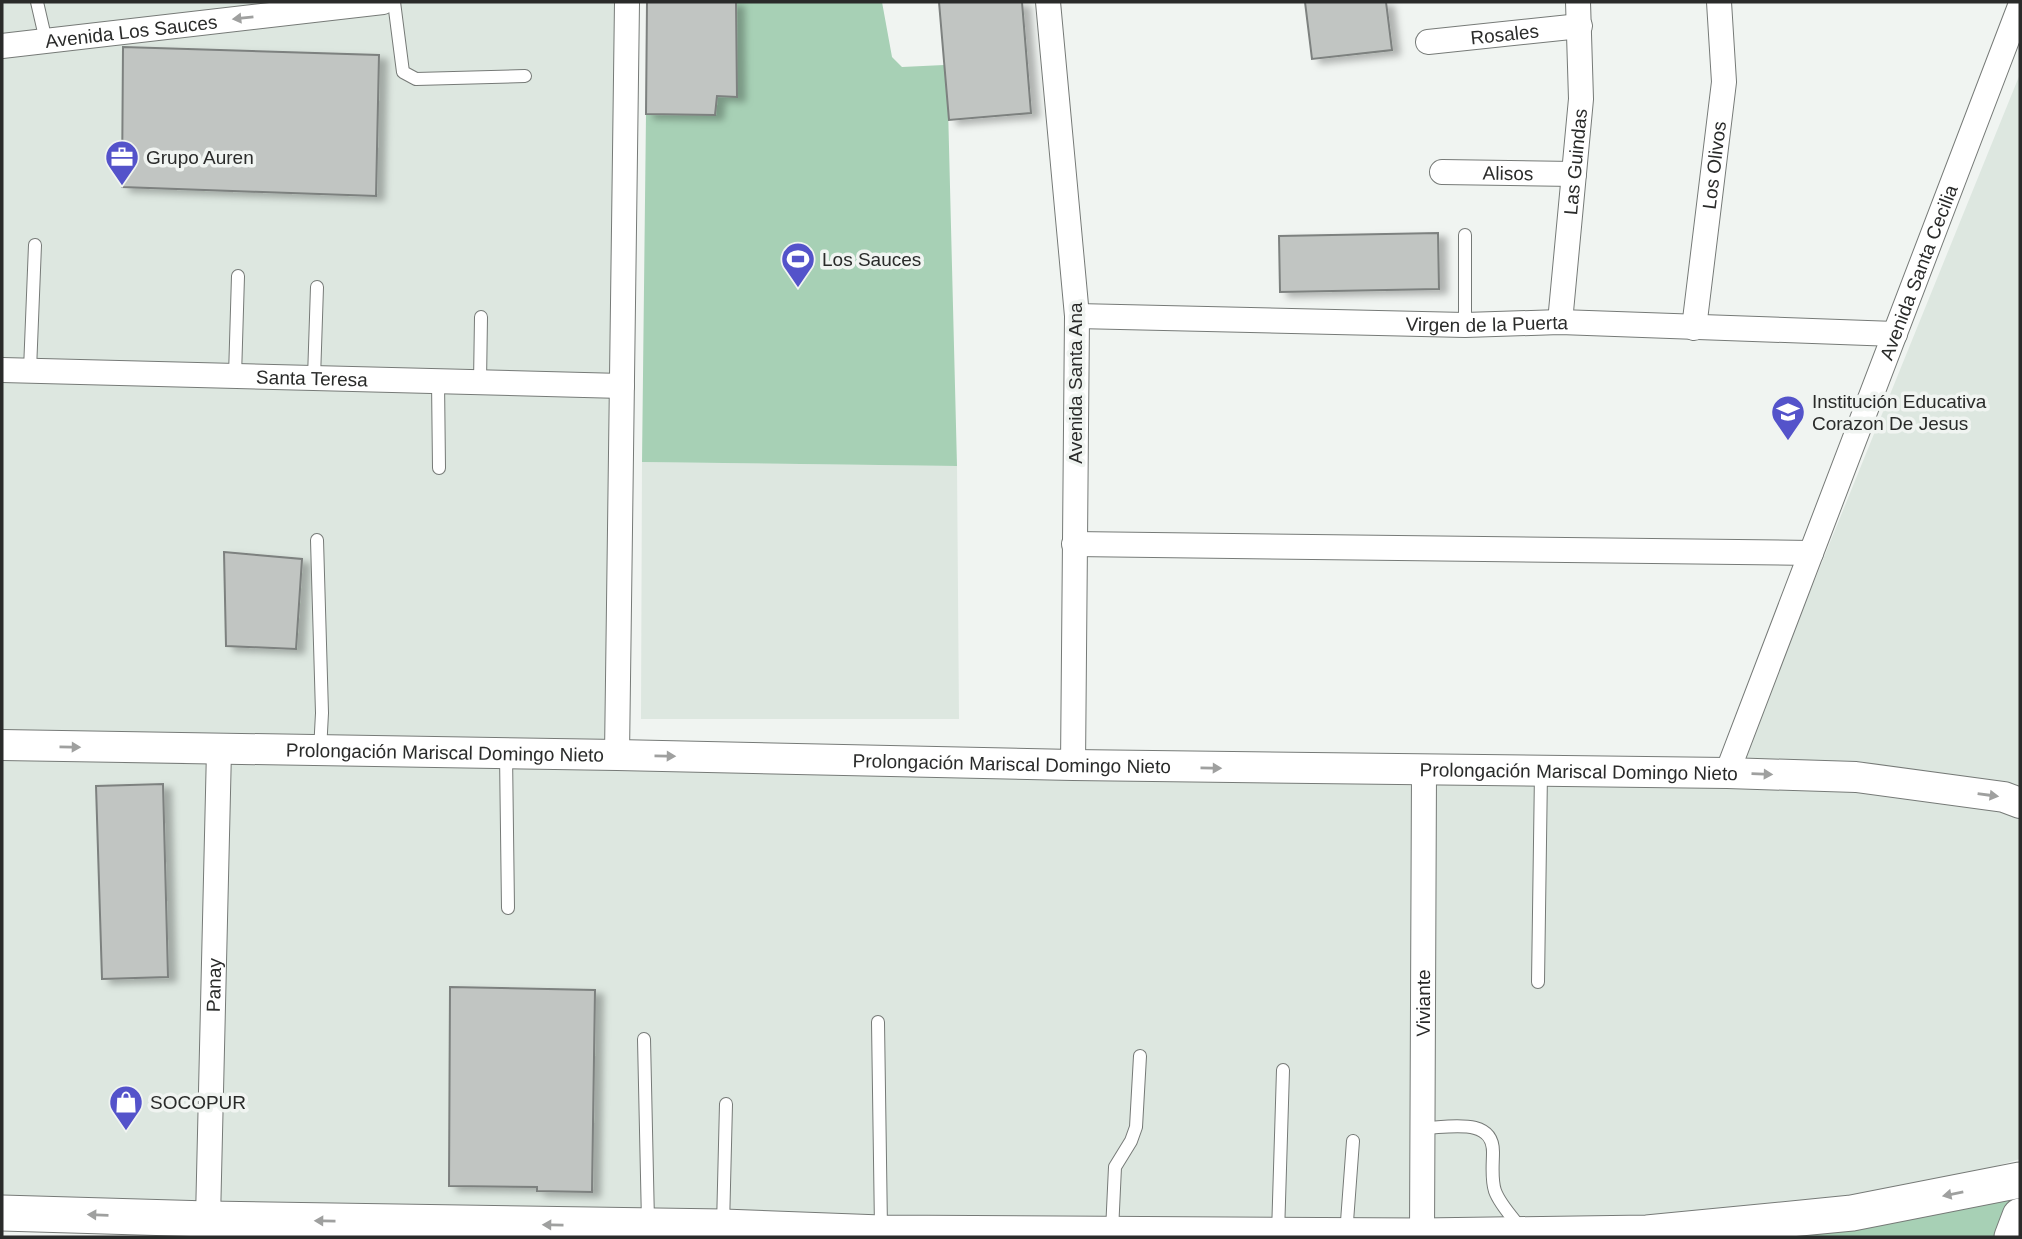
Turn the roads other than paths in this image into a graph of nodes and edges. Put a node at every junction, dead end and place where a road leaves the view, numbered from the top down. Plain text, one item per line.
1 (37, 2) edge
2 (383, 2) edge
3 (394, 2) edge
4 (627, 2) edge
5 (1048, 2) edge
6 (1719, 2) edge
7 (2020, 6) edge
8 (188, 13) edge
9 (1579, 14) edge
10 (46, 41) junction
11 (1428, 42) dead end
12 (2, 46) edge
13 (525, 76) dead end
14 (1442, 172) dead end
15 (1574, 174) junction
16 (1465, 235) dead end
17 (34, 245) dead end
18 (238, 276) dead end
19 (317, 287) dead end
20 (1077, 316) junction
21 (481, 317) dead end
22 (1560, 322) junction
23 (1465, 325) junction
24 (1694, 328) junction
25 (1895, 334) junction
26 (2, 370) edge
27 (30, 370) junction
28 (235, 376) junction
29 (314, 378) junction
30 (438, 381) junction
31 (480, 382) junction
32 (622, 386) junction
33 (439, 468) dead end
34 (317, 540) dead end
35 (1074, 544) junction
36 (1811, 553) junction
37 (2, 745) edge
38 (219, 750) junction
39 (320, 751) junction
40 (506, 753) junction
41 (617, 755) junction
42 (1073, 765) junction
43 (1424, 771) junction
44 (1541, 772) junction
45 (1727, 774) junction
46 (2020, 803) edge
47 (508, 908) dead end
48 (1538, 982) dead end
49 (878, 1022) dead end
50 (644, 1039) dead end
51 (1140, 1056) dead end
52 (1283, 1070) dead end
53 (726, 1104) dead end
54 (1422, 1128) junction
55 (1353, 1141) dead end
56 (2020, 1180) edge
57 (2, 1213) edge
58 (2020, 1216) edge
59 (208, 1219) junction
60 (648, 1226) junction
61 (723, 1227) junction
62 (881, 1233) junction
63 (1525, 1234) junction
64 (1112, 1235) junction
65 (1278, 1235) junction
66 (1346, 1235) junction
67 (1422, 1236) edge
68 (2012, 1237) edge

1 - 10 lane
2 -> 8 street, Avenida Los Sauces
3 - 13 lane
4 - 32 street
5 - 20 street, Avenida Santa Ana
6 - 24 street, Los Olivos
7 - 25 street, Avenida Santa Cecilia
8 - 10 street, Avenida Los Sauces
9 - 11 street, Rosales
9 - 15 street, Las Guindas
10 - 12 street, Avenida Los Sauces
14 - 15 street, Alisos
15 - 22 street, Las Guindas
16 - 23 lane
17 - 27 lane
18 - 28 lane
19 - 29 lane
20 - 23 street, Virgen de la Puerta
20 - 35 street, Avenida Santa Ana
21 - 31 lane
22 - 23 street, Virgen de la Puerta
22 - 24 street, Virgen de la Puerta
24 - 25 street, Virgen de la Puerta
25 - 36 street, Avenida Santa Cecilia
26 - 27 street, Santa Teresa
27 - 28 street, Santa Teresa
28 - 29 street, Santa Teresa
29 - 30 street, Santa Teresa
30 - 31 street, Santa Teresa
30 - 33 lane
31 - 32 street, Santa Teresa
32 - 41 street
34 - 39 lane
35 - 36 street
35 - 42 street, Avenida Santa Ana
36 - 45 street, Avenida Santa Cecilia
37 -> 38 street, Prolongación Mariscal Domingo Nieto
38 - 39 street, Prolongación Mariscal Domingo Nieto
38 - 59 street, Panay
39 - 40 street, Prolongación Mariscal Domingo Nieto
40 - 41 street, Prolongación Mariscal Domingo Nieto
40 - 47 lane
41 -> 42 street, Prolongación Mariscal Domingo Nieto
42 -> 43 street, Prolongación Mariscal Domingo Nieto
43 - 44 street, Prolongación Mariscal Domingo Nieto
43 - 54 street, Viviante
44 - 45 street, Prolongación Mariscal Domingo Nieto
44 - 48 lane
45 -> 46 street, Prolongación Mariscal Domingo Nieto
49 - 62 lane
50 - 60 lane
51 - 64 lane
52 - 65 lane
53 - 61 lane
54 - 63 lane
54 - 67 street, Viviante
55 - 66 lane
56 -> 63 main road
59 -> 57 main road
58 - 68 main road
60 -> 59 main road
60 - 61 main road
61 - 62 main road
62 - 64 main road
63 - 67 main road
64 - 65 main road
65 - 66 main road
66 - 67 main road

